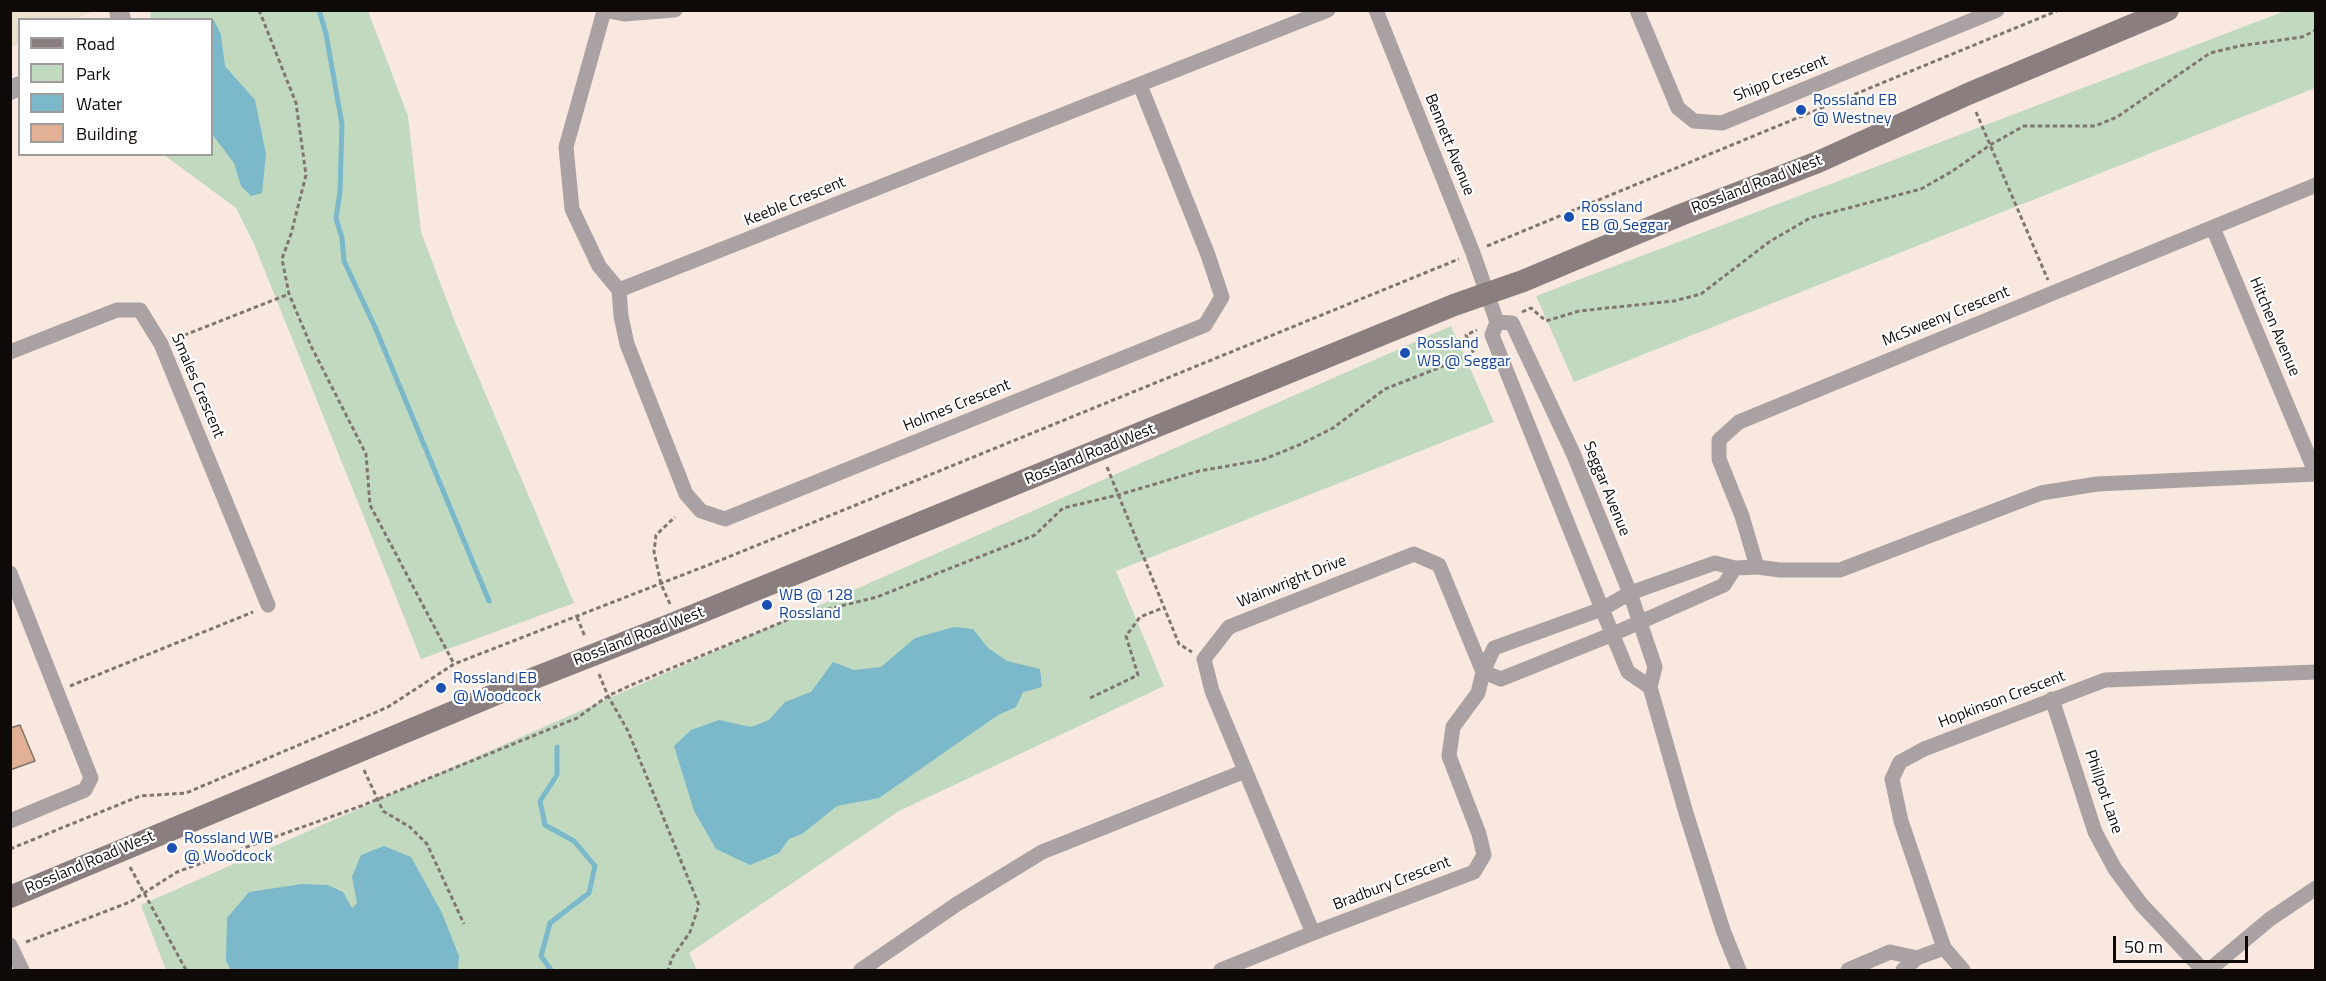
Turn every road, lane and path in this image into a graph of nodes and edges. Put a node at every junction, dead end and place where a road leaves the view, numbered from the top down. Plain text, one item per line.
1 (259, 10) edge
2 (675, 10) edge
3 (1328, 10) edge
4 (1376, 10) edge
5 (1637, 10) edge
6 (1997, 10) edge
7 (2059, 10) edge
8 (2168, 10) edge
9 (603, 11) edge
10 (2316, 30) edge
11 (1140, 85) junction
12 (1968, 94) junction
13 (1990, 145) junction
14 (2316, 184) edge
15 (2213, 228) junction
16 (1473, 253) junction
17 (619, 290) junction
18 (2054, 293) junction
19 (289, 294) junction
20 (1487, 294) junction
21 (1497, 322) junction
22 (161, 344) junction
23 (10, 352) edge
24 (1101, 450) junction
25 (2316, 474) edge
26 (1118, 495) junction
27 (675, 517) dead end
28 (1757, 567) junction
29 (1735, 568) junction
30 (10, 573) edge
31 (661, 584) junction
32 (1630, 593) junction
33 (268, 605) joint
34 (1165, 607) junction
35 (1602, 609) junction
36 (577, 617) junction
37 (678, 622) junction
38 (1640, 623) junction
39 (1613, 634) junction
40 (592, 655) junction
41 (1203, 659) junction
42 (454, 664) junction
43 (1483, 672) junction
44 (2316, 672) edge
45 (1650, 687) junction
46 (57, 691) junction
47 (608, 696) junction
48 (1090, 698) dead end
49 (2052, 699) junction
50 (356, 752) junction
51 (1245, 771) junction
52 (378, 800) junction
53 (10, 821) edge
54 (10, 849) edge
55 (120, 850) junction
56 (2316, 888) edge
57 (144, 892) junction
58 (10, 897) edge
59 (464, 924) dead end
60 (1313, 933) junction
61 (11, 946) edge
62 (1944, 948) junction
63 (1917, 958) junction
64 (22, 970) edge
65 (186, 970) edge
66 (668, 970) edge
67 (861, 970) edge
68 (1221, 970) edge
69 (1739, 970) edge
70 (1848, 970) edge
71 (1903, 970) edge
72 (1963, 970) edge
73 (2203, 970) edge
74 (2209, 970) edge

1 - 19 path
2 - 9 street
3 - 11 street, Keeble Crescent
4 - 16 street, Bennett Avenue
5 - 6 street, Shipp Crescent
7 - 16 path
8 - 12 main road, Rossland Road West
9 - 17 street
10 - 13 path
11 - 17 street, Keeble Crescent
11 - 17 street, Holmes Crescent
12 - 13 path
12 - 20 main road, Rossland Road West
13 - 18 path
13 - 21 path
14 - 15 street, McSweeny Crescent
15 - 18 street, McSweeny Crescent
15 - 25 street, Hitchen Avenue
16 - 20 street, Bennett Avenue
16 - 31 path
18 - 28 street, McSweeny Crescent
19 - 22 path
19 - 42 path
20 - 21 street
20 - 24 main road, Rossland Road West
21 - 26 path
21 - 32 street, Seggar Avenue
21 - 35 street
22 - 23 street, Smales Crescent
22 - 33 street, Smales Crescent
24 - 26 path
24 - 37 main road, Rossland Road West
25 - 28 street
26 - 34 path
26 - 47 path
27 - 31 path
28 - 29 street
29 - 32 street
29 - 38 street
30 - 46 street
31 - 36 path
31 - 37 path
32 - 35 street, Bradbury Crescent
32 - 38 street, Seggar Avenue
33 - 46 path
34 - 41 path
34 - 48 path
35 - 39 street
35 - 43 street, Bradbury Crescent
36 - 40 path
36 - 42 path
37 - 40 main road, Rossland Road West
38 - 39 street
38 - 45 street, Seggar Avenue
39 - 43 street
39 - 45 street
40 - 47 path
40 - 50 main road, Rossland Road West
41 - 43 street, Wainwright Drive
41 - 51 street
42 - 54 path
43 - 60 street, Bradbury Crescent
44 - 49 street, Hopkinson Crescent
45 - 69 street, Seggar Avenue
46 - 53 street
47 - 52 path
47 - 66 path
49 - 62 street, Hopkinson Crescent
49 - 73 street, Phillpot Lane
50 - 52 path
50 - 55 main road, Rossland Road West
51 - 60 street
51 - 67 street
52 - 57 path
52 - 59 path
55 - 57 path
55 - 58 main road, Rossland Road West
56 - 74 street
57 - 61 path
57 - 65 path
60 - 68 street, Bradbury Crescent
61 - 64 street
62 - 63 street
62 - 72 street, Hopkinson Crescent
63 - 70 street
63 - 71 street

